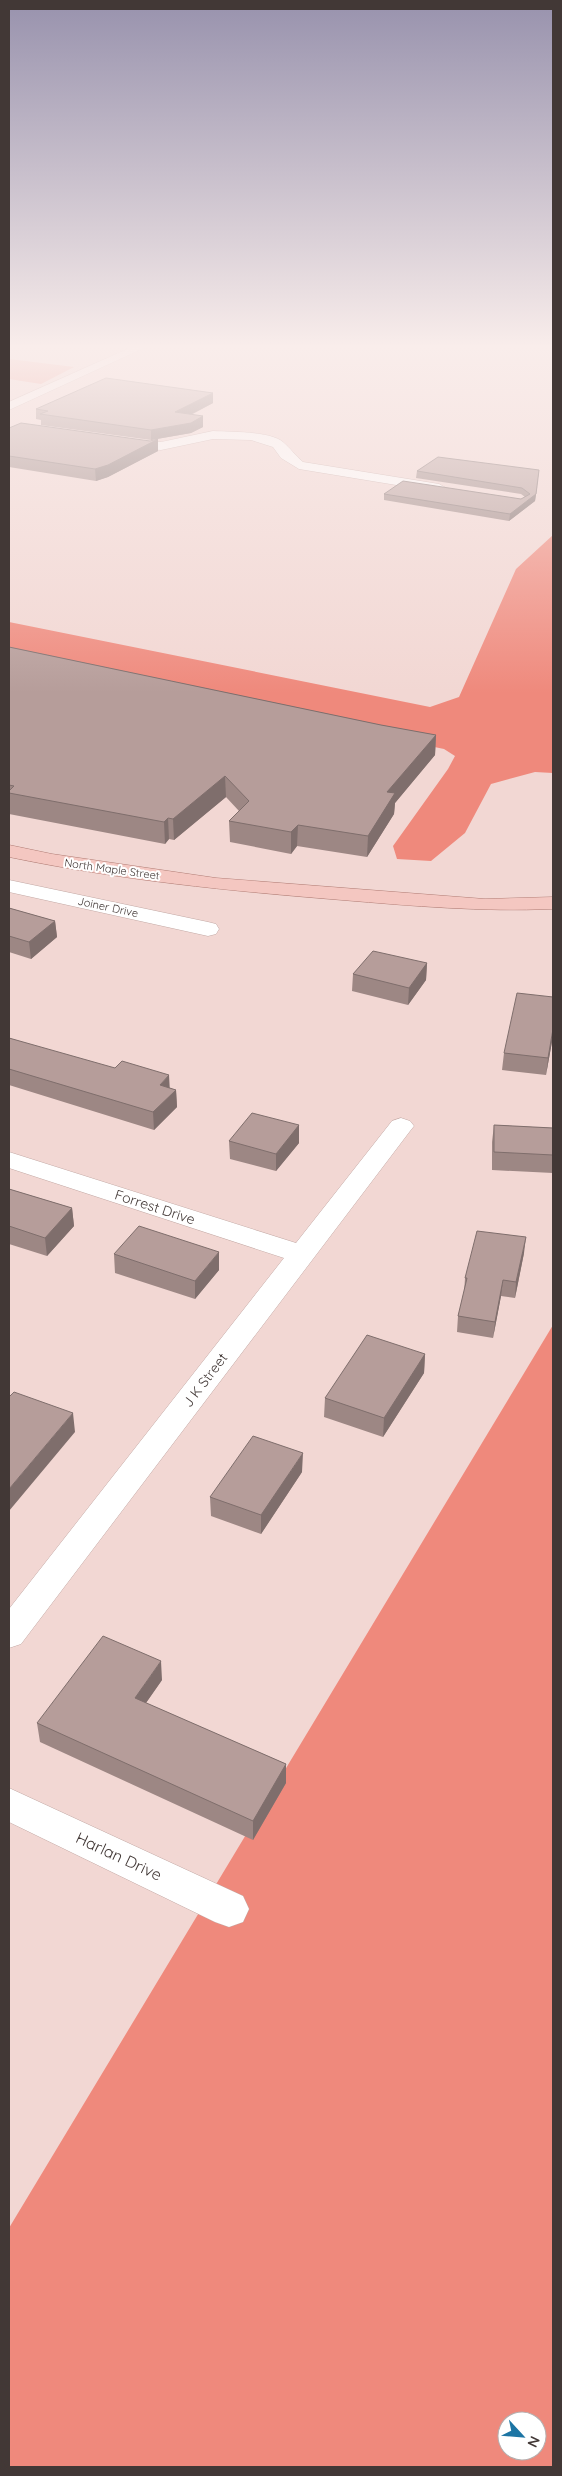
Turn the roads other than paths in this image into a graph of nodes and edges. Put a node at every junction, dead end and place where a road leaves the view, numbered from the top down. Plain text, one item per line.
1 (296, 463) edge
2 (452, 490) edge
3 (9, 850) edge
4 (9, 886) edge
5 (553, 903) edge
6 (208, 929) dead end
7 (400, 1126) dead end
8 (9, 1160) edge
9 (302, 1254) junction
10 (9, 1634) edge
11 (9, 1804) edge
12 (229, 1909) dead end

1 - 2 street
3 - 5 main road, North Maple Street
4 - 6 street, Joiner Drive
7 - 9 street, J K Street
8 - 9 street, Forrest Drive
9 - 10 street, J K Street
11 - 12 street, Harlan Drive

